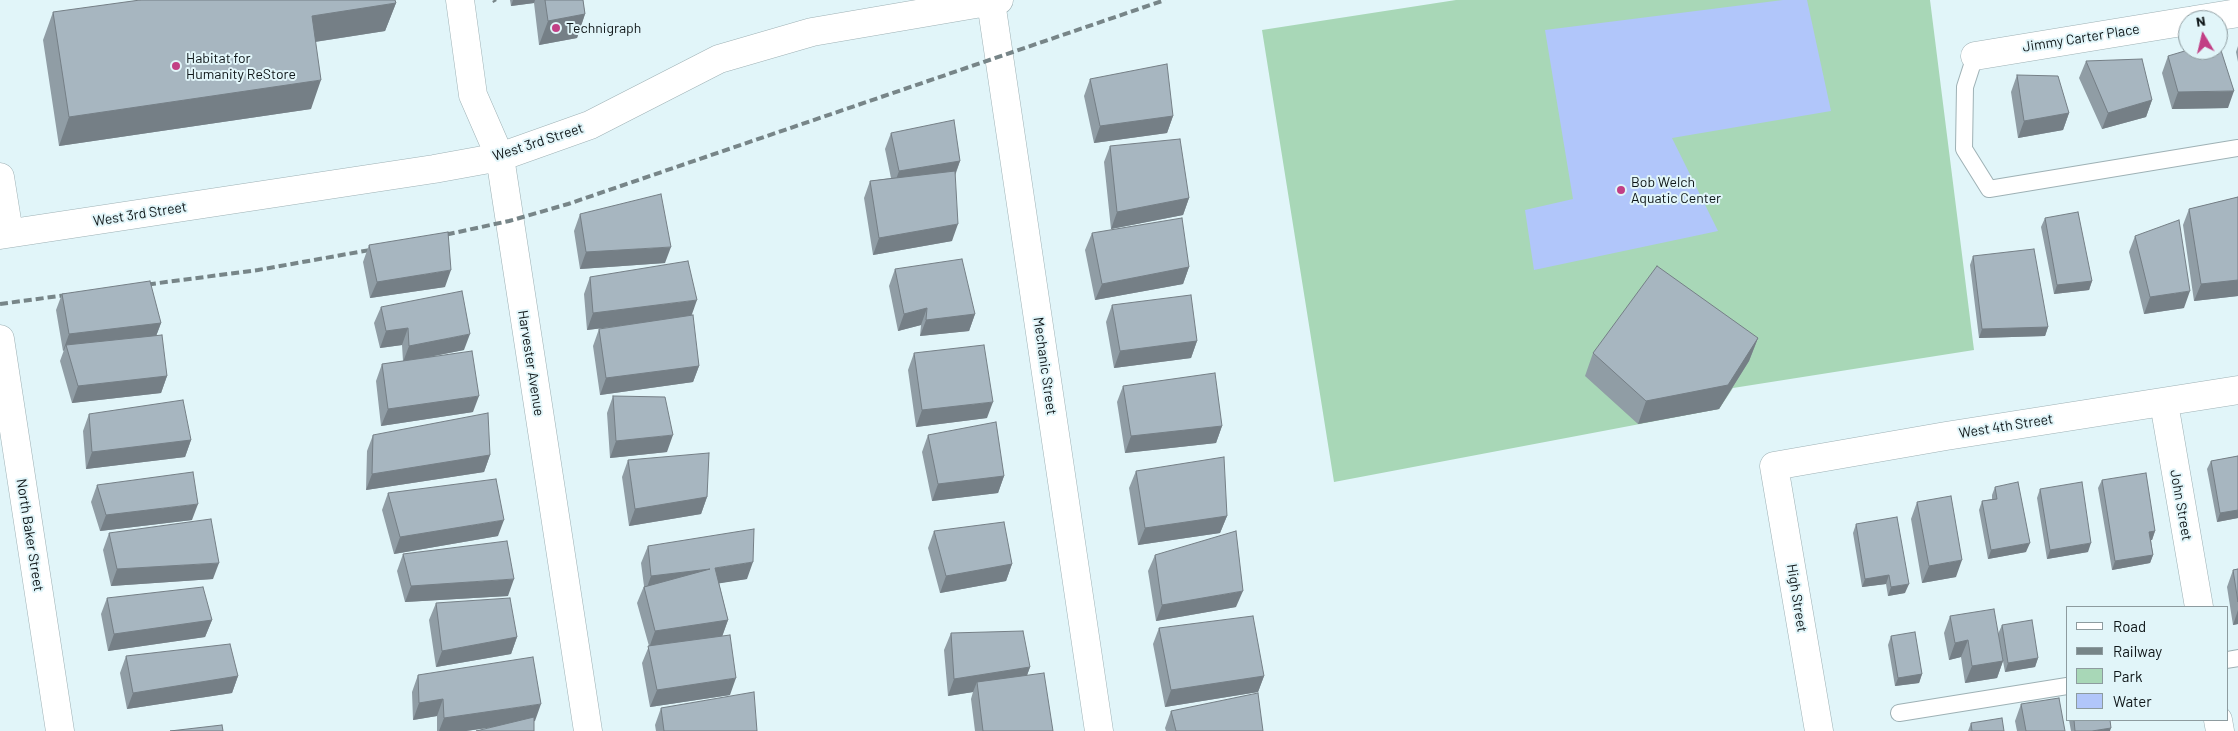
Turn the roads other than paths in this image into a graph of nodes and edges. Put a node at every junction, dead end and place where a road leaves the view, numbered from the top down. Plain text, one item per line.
1 (460, 0) edge
2 (995, 1) edge
3 (2178, 23) edge
4 (1975, 56) joint
5 (2238, 148) edge
6 (500, 157) junction
7 (0, 177) edge
8 (4, 234) edge
9 (0, 339) edge
10 (2238, 390) edge
11 (2164, 403) junction
12 (1774, 466) joint
13 (2199, 606) edge
14 (2066, 686) edge
15 (1899, 713) dead end
16 (60, 731) edge
17 (588, 731) edge
18 (1099, 731) edge
19 (1819, 731) edge

1 - 6 street, Harvester Avenue
2 - 6 street, West 3rd Street
2 - 18 street, Mechanic Street
3 - 4 street, Jimmy Carter Place
4 - 5 lane
6 - 8 street, West 3rd Street
6 - 17 street, Harvester Avenue
7 - 8 street
9 - 16 street, North Baker Street
10 - 11 street, West 4th Street
11 - 12 street, West 4th Street
11 - 13 street, John Street
12 - 19 street, High Street
14 - 15 lane

